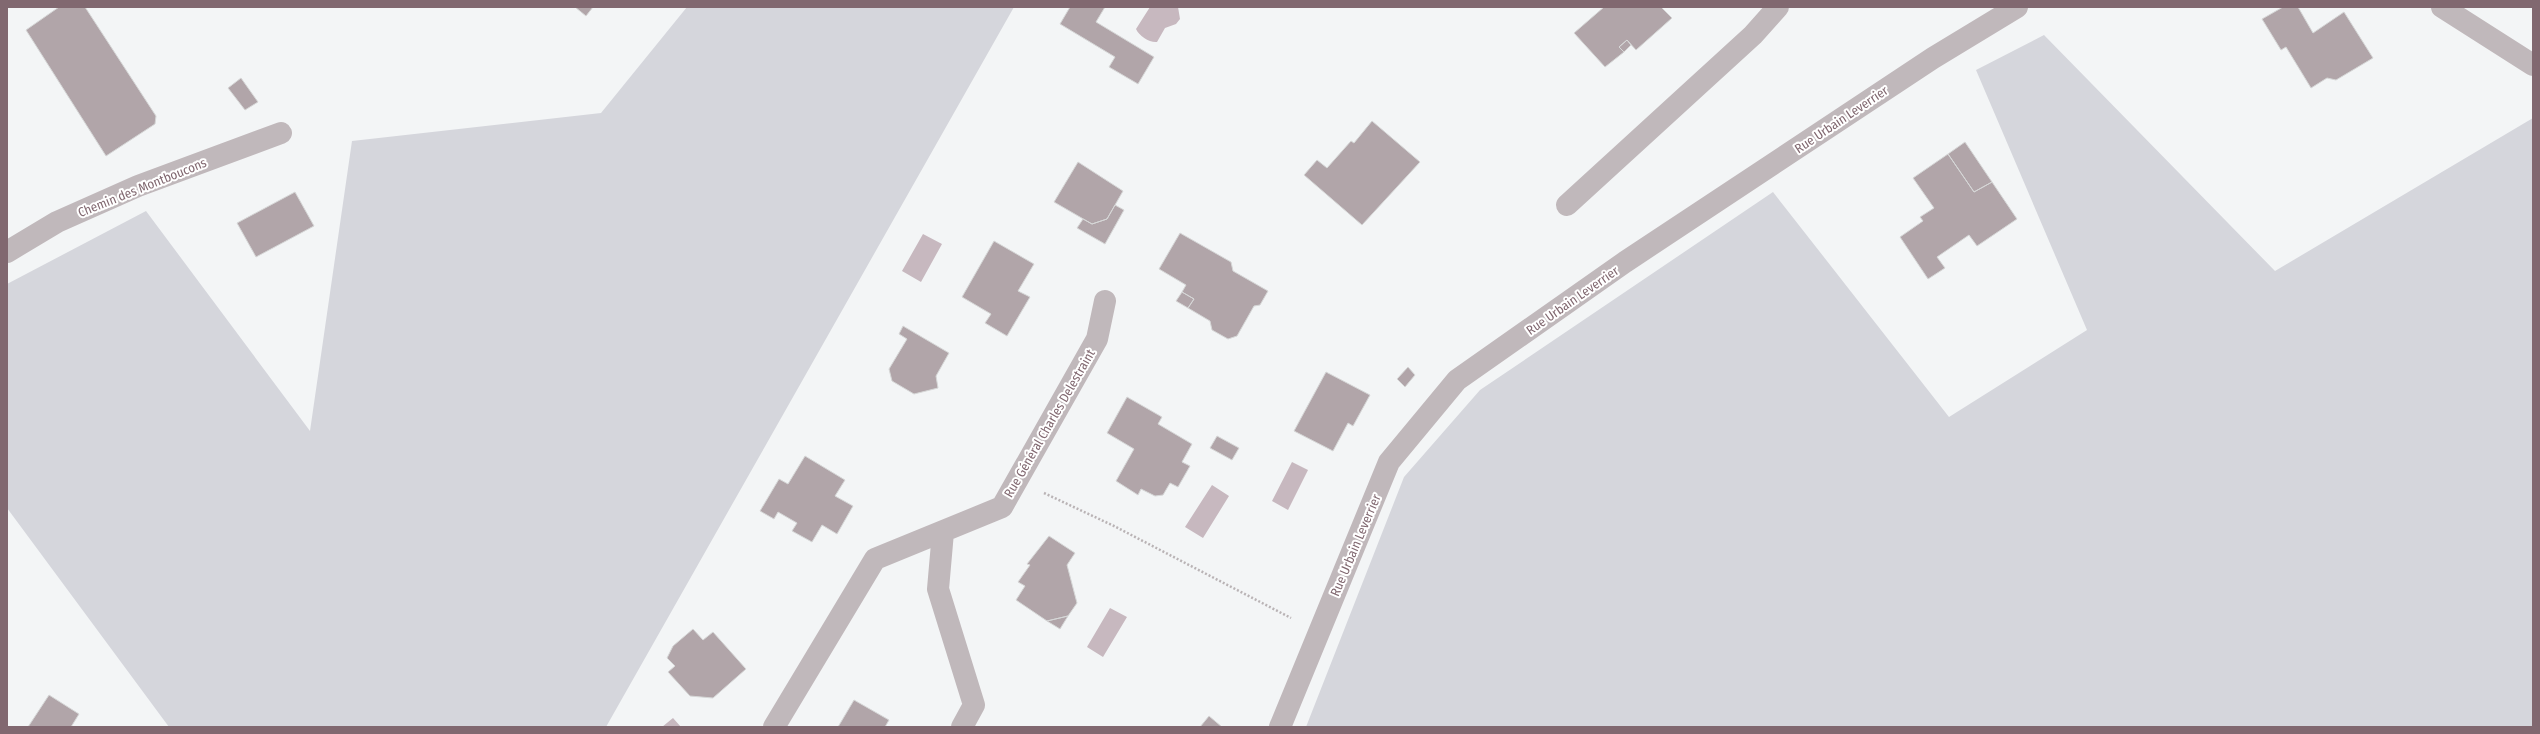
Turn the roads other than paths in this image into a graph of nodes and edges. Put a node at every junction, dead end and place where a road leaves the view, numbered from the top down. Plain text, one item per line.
1 (1778, 7) edge
2 (2017, 7) edge
3 (2442, 7) edge
4 (2533, 65) edge
5 (281, 133) dead end
6 (1567, 205) dead end
7 (7, 252) edge
8 (1105, 301) dead end
9 (943, 532) junction
10 (774, 727) edge
11 (962, 727) edge
12 (1280, 727) edge

1 - 6 street
2 - 12 street, Rue Urbain Leverrier
3 - 4 street
5 - 7 street, Chemin des Montboucons
8 - 9 street, Rue Général Charles Delestraint
9 - 10 street, Rue Général Charles Delestraint
9 - 11 street

